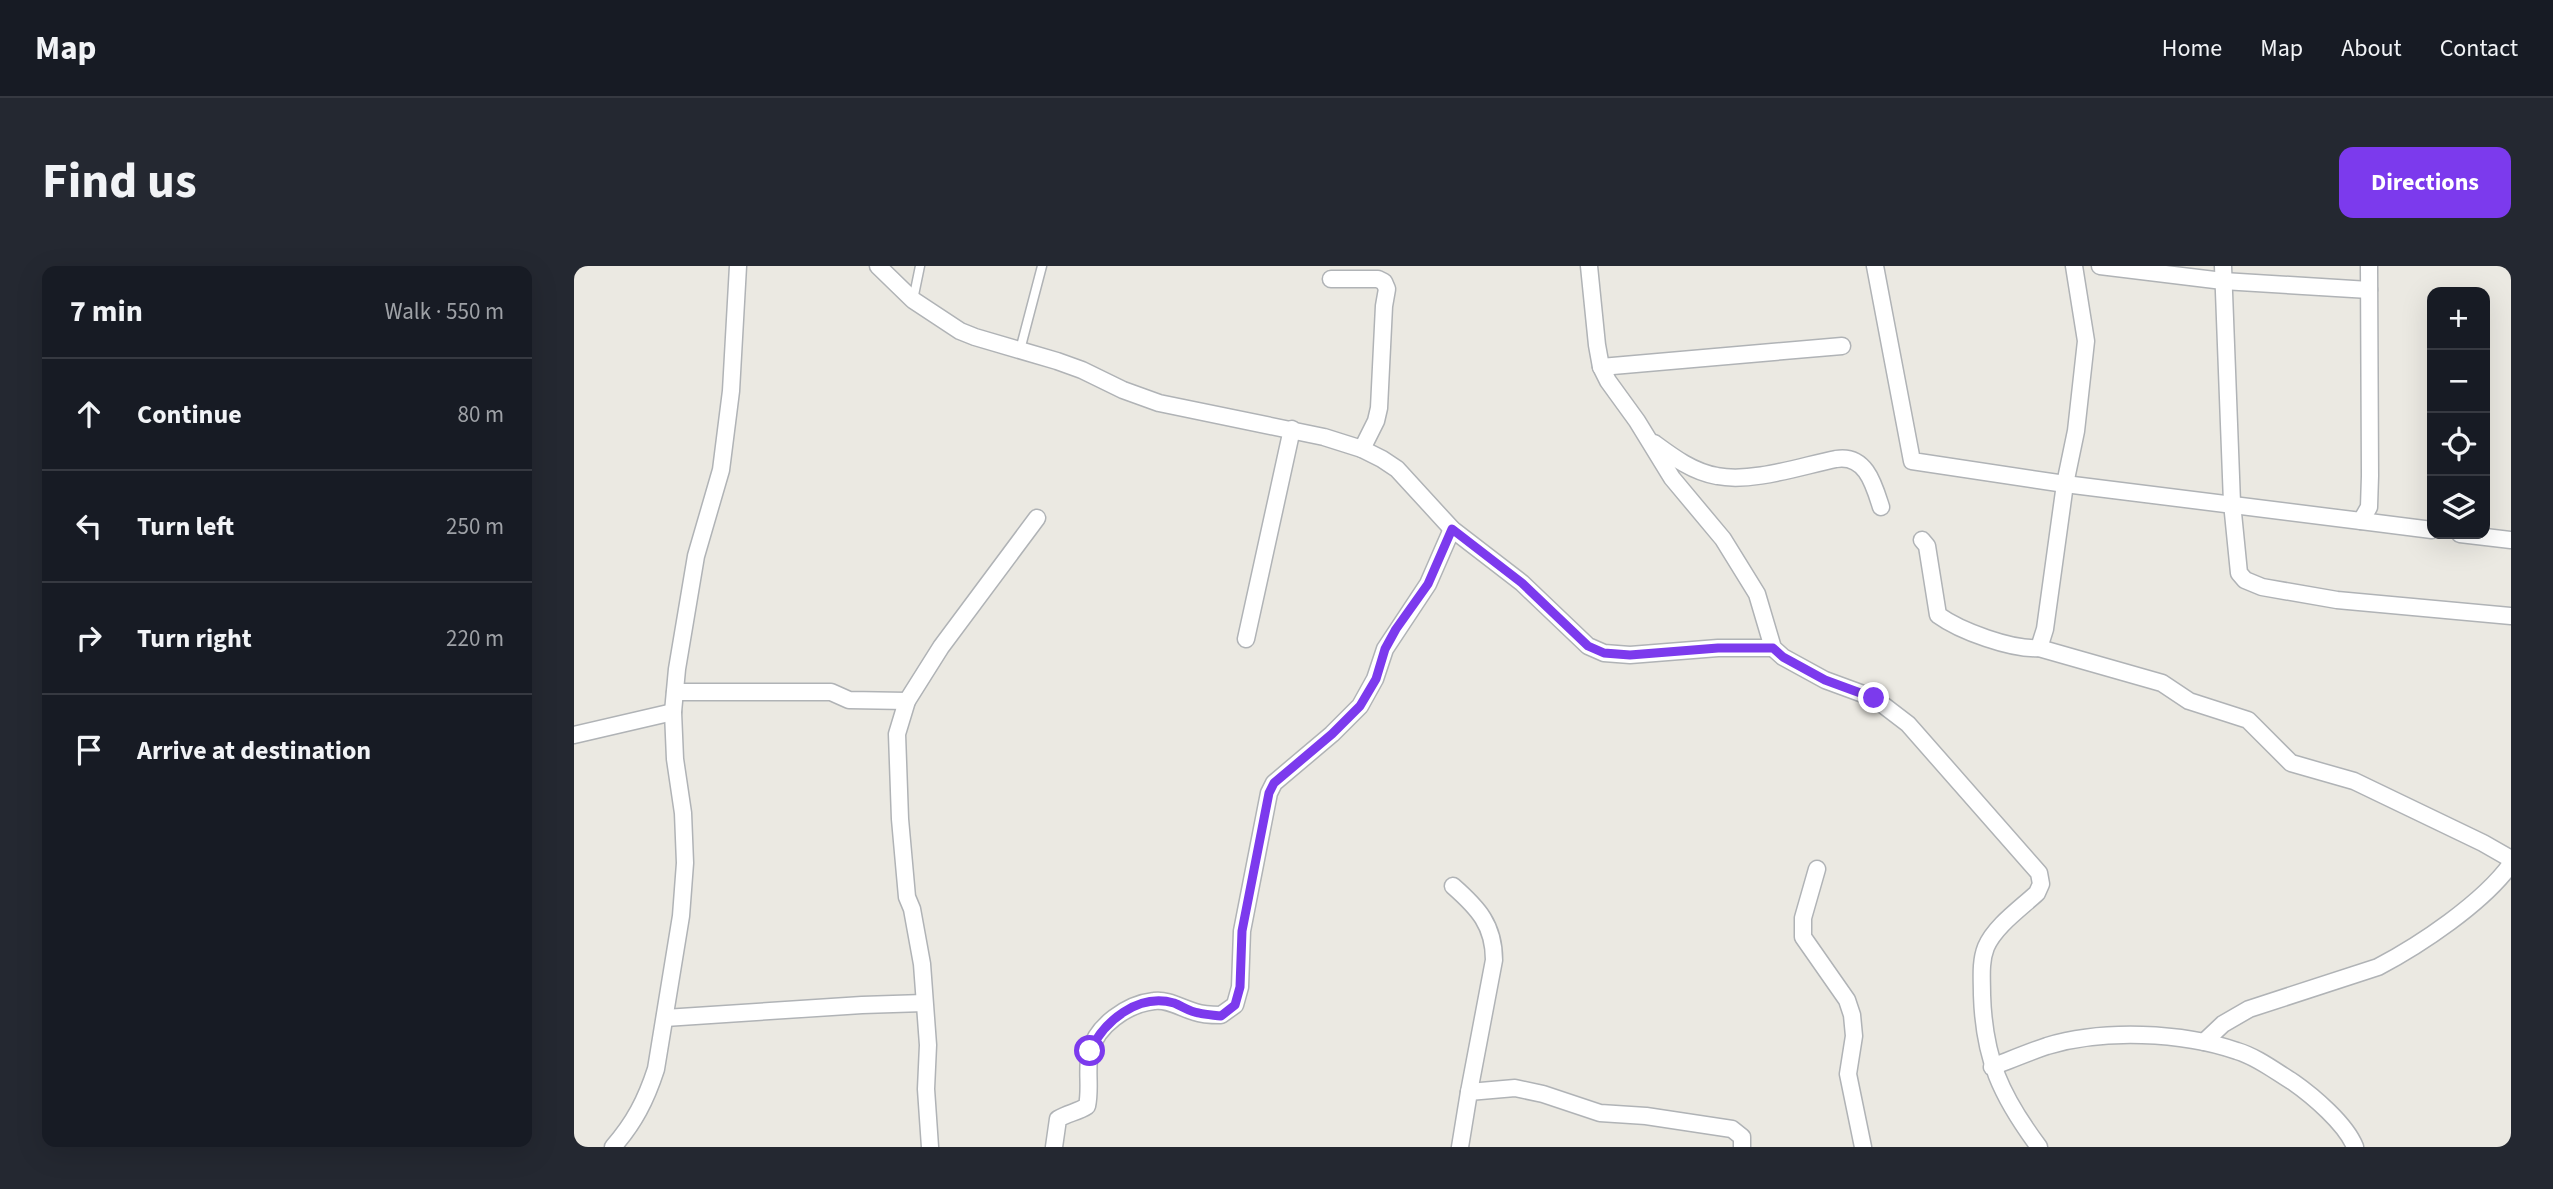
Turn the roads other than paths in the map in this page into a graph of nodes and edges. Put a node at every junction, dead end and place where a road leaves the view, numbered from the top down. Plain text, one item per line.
1 (738, 266) edge
2 (877, 266) edge
3 (920, 266) edge
4 (1042, 266) edge
5 (1589, 266) edge
6 (1875, 266) edge
7 (2074, 266) edge
8 (2100, 266) edge
9 (2369, 266) edge
10 (2223, 273) edge
11 (1331, 279) dead end
12 (2369, 290) junction
13 (913, 300) junction
14 (1842, 346) dead end
15 (1020, 350) junction
16 (1601, 367) junction
17 (1292, 429) junction
18 (1646, 438) junction
19 (1362, 449) junction
20 (2065, 484) junction
21 (2232, 503) junction
22 (1881, 507) dead end
23 (1037, 518) dead end
24 (2361, 521) junction
25 (1452, 529) junction
26 (2427, 529) edge
27 (2490, 538) edge
28 (1922, 540) dead end
29 (2511, 540) edge
30 (2511, 616) edge
31 (1246, 639) dead end
32 (1773, 648) junction
33 (2039, 648) junction
34 (675, 692) junction
35 (907, 701) junction
36 (673, 712) junction
37 (574, 735) edge
38 (2511, 862) edge
39 (1817, 869) dead end
40 (1453, 886) dead end
41 (924, 1003) junction
42 (665, 1018) junction
43 (2204, 1042) junction
44 (1992, 1068) junction
45 (1469, 1092) junction
46 (612, 1147) edge
47 (930, 1147) edge
48 (1054, 1147) edge
49 (1460, 1147) edge
50 (1742, 1147) edge
51 (1863, 1147) edge
52 (2039, 1147) edge
53 (2355, 1147) edge

1 - 34 street
2 - 13 street
3 - 13 lane
4 - 15 lane
5 - 16 street
6 - 20 street
7 - 20 street
8 - 10 street
9 - 12 street
10 - 12 street
10 - 21 street
11 - 19 street
12 - 24 street
13 - 15 street
14 - 16 street
15 - 17 street
16 - 18 street
17 - 19 street
17 - 31 street
18 - 22 street
18 - 32 street
19 - 25 street
20 - 21 street
20 - 33 street
21 - 24 street
21 - 30 street
23 - 35 street
24 - 26 street
25 - 32 street
25 - 48 street
27 - 29 street
28 - 33 street
32 - 44 street
33 - 38 street
34 - 35 street
34 - 36 street
35 - 41 street
36 - 37 street
36 - 42 street
38 - 43 street
39 - 51 street
40 - 45 street
41 - 42 street
41 - 47 street
42 - 46 street
43 - 44 street
43 - 53 street
44 - 52 street
45 - 49 street
45 - 50 street

